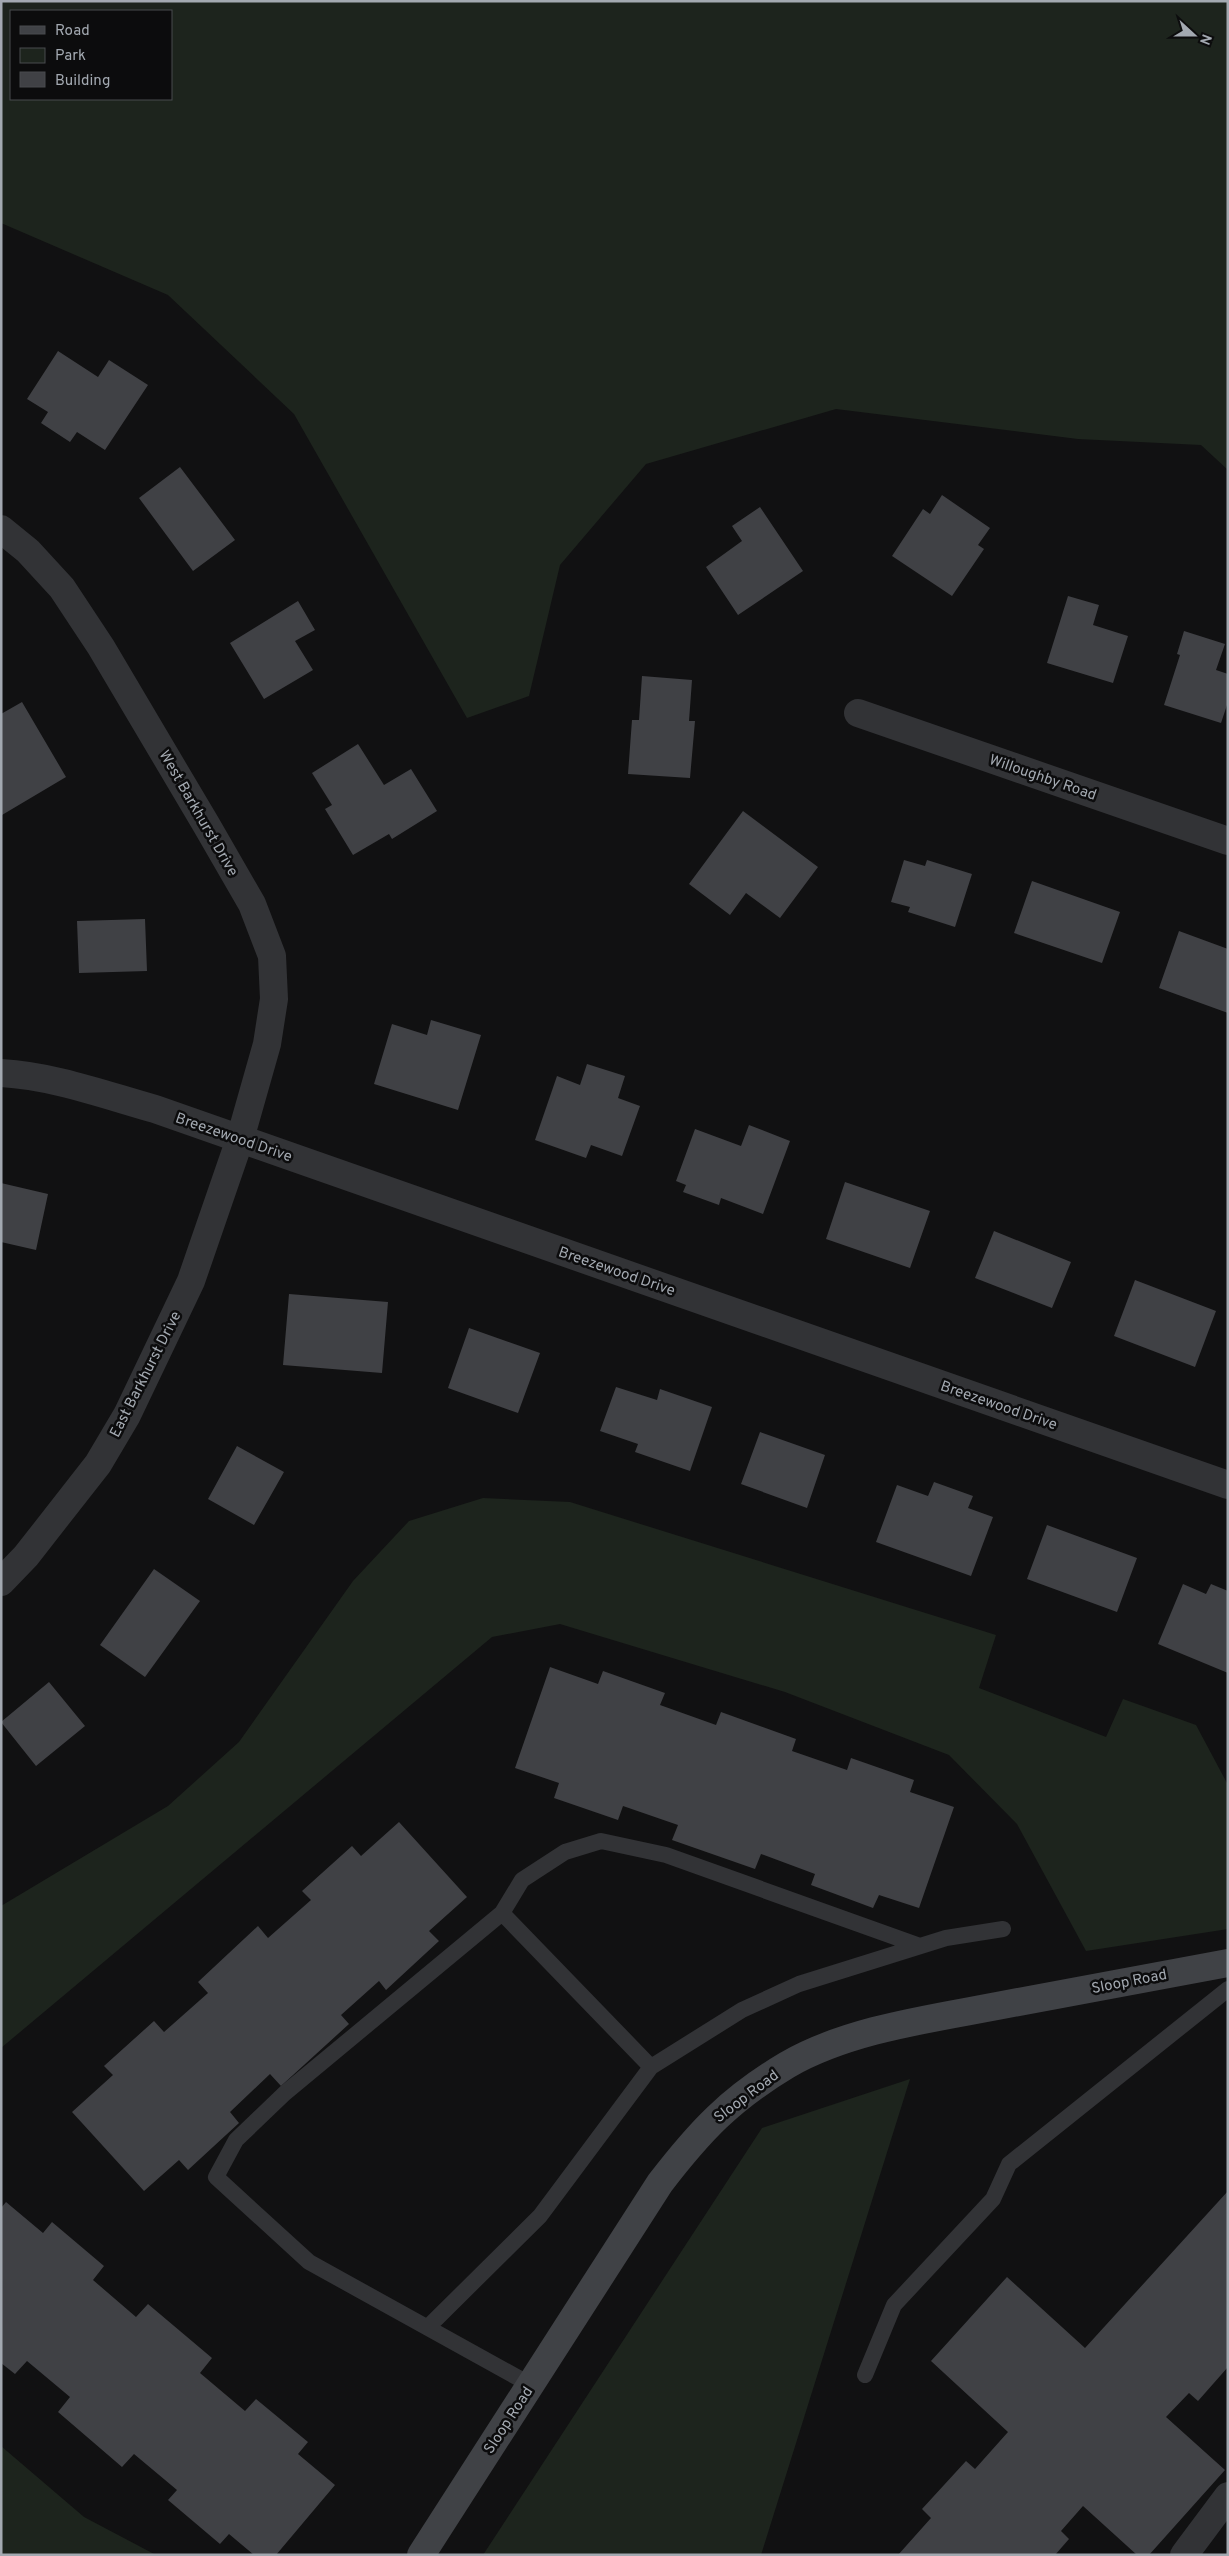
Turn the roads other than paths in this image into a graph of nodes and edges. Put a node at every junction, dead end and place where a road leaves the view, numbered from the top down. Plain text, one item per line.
1 (1, 529) edge
2 (858, 712) dead end
3 (1228, 841) edge
4 (1, 1073) edge
5 (240, 1139) junction
6 (1228, 1485) edge
7 (1, 1582) edge
8 (502, 1913) junction
9 (1003, 1929) dead end
10 (920, 1946) junction
11 (1228, 1963) edge
12 (1228, 1988) edge
13 (651, 2067) junction
14 (428, 2327) junction
15 (865, 2375) dead end
16 (531, 2385) junction
17 (1228, 2496) edge
18 (421, 2555) edge
19 (1184, 2555) edge

1 - 5 street, West Barkhurst Drive
2 - 3 street, Willoughby Road
4 - 5 street, Breezewood Drive
5 - 6 street, Breezewood Drive
5 - 7 street, East Barkhurst Drive
8 - 10 lane
8 - 13 lane
8 - 14 lane
9 - 10 lane
10 - 13 lane
11 - 16 street, Sloop Road
12 - 15 lane
13 - 14 lane
14 - 16 lane
16 - 18 street, Sloop Road
17 - 19 street

